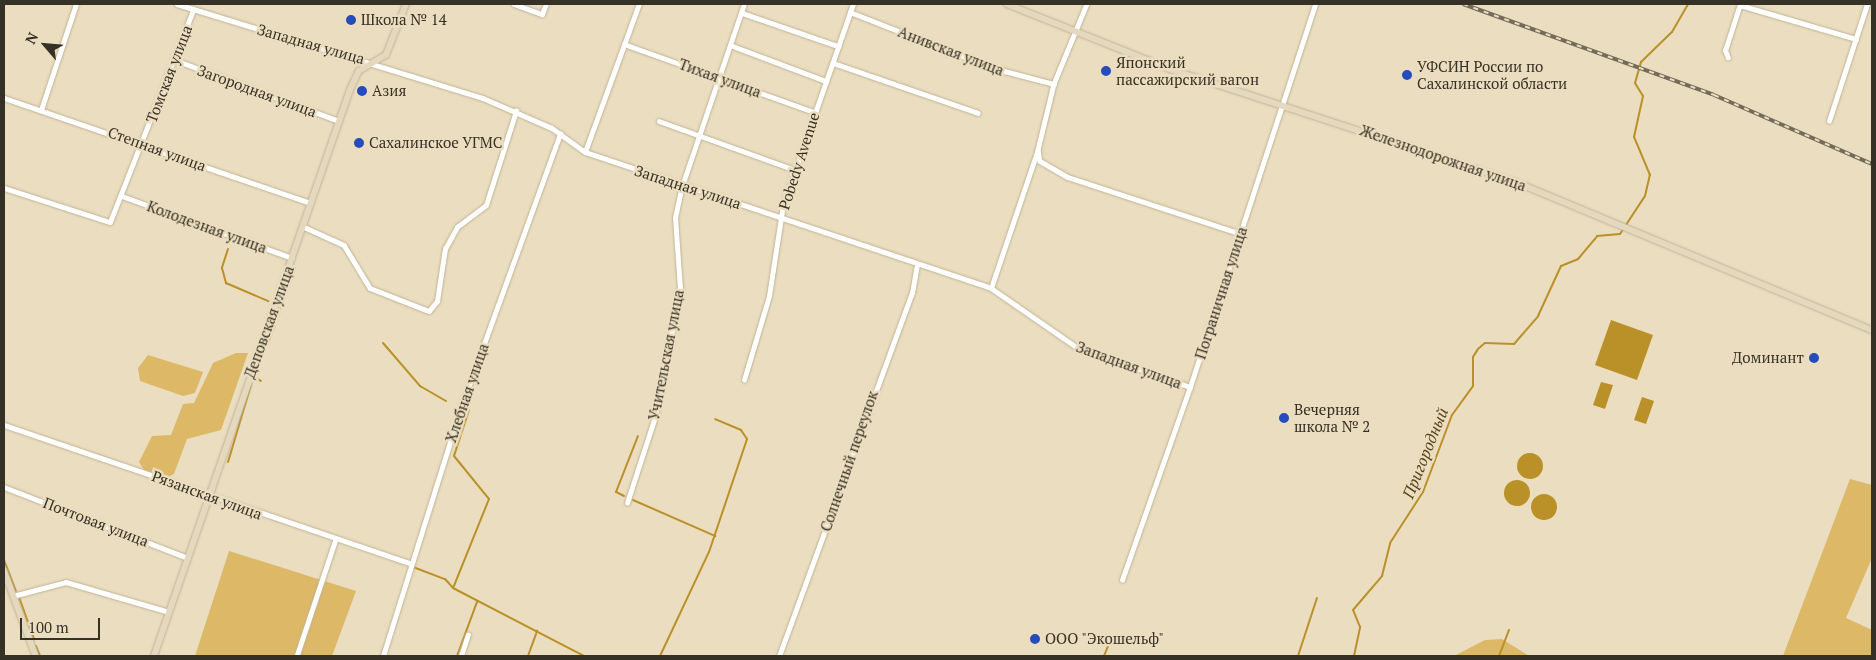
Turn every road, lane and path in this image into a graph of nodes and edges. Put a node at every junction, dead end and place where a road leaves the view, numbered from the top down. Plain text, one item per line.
1 (76, 4) edge
2 (177, 4) edge
3 (406, 4) edge
4 (514, 4) edge
5 (546, 4) edge
6 (639, 4) edge
7 (744, 4) edge
8 (852, 4) edge
9 (1007, 4) edge
10 (1086, 4) edge
11 (1315, 4) edge
12 (1740, 4) edge
13 (1867, 4) edge
14 (193, 10) junction
15 (850, 12) junction
16 (742, 13) junction
17 (1073, 28) junction
18 (1856, 39) junction
19 (624, 44) junction
20 (730, 45) junction
21 (838, 46) junction
22 (1728, 58) dead end
23 (175, 60) junction
24 (376, 62) junction
25 (832, 62) junction
26 (718, 76) junction
27 (826, 81) junction
28 (1054, 84) junction
29 (4, 98) edge
30 (1281, 104) junction
31 (41, 110) junction
32 (516, 111) junction
33 (814, 112) junction
34 (978, 114) dead end
35 (339, 121) junction
36 (660, 121) dead end
37 (1829, 121) dead end
38 (560, 134) junction
39 (699, 136) junction
40 (143, 143) junction
41 (1038, 150) junction
42 (585, 152) junction
43 (795, 170) junction
44 (682, 186) junction
45 (4, 188) edge
46 (122, 196) junction
47 (310, 203) junction
48 (781, 217) junction
49 (302, 226) junction
50 (1240, 234) junction
51 (292, 258) junction
52 (917, 266) junction
53 (991, 288) junction
54 (1872, 330) edge
55 (744, 380) dead end
56 (1190, 387) junction
57 (4, 424) edge
58 (4, 487) edge
59 (209, 496) junction
60 (627, 503) dead end
61 (335, 541) junction
62 (188, 558) junction
63 (410, 563) junction
64 (4, 570) edge
65 (1122, 580) dead end
66 (13, 596) junction
67 (169, 612) junction
68 (468, 635) dead end
69 (297, 655) edge
70 (36, 656) edge
71 (154, 656) edge
72 (382, 656) edge
73 (460, 656) edge
74 (779, 656) edge

1 - 31 street
2 - 14 street, Западная улица
3 - 24 main road, Деповская улица
4 - 5 street
6 - 19 street
7 - 16 street, Учительская улица
8 - 15 street, Pobedy Avenue
9 - 17 main road, Железнодорожная улица
10 - 17 street
11 - 30 street, Пограничная улица
12 - 18 street
12 - 22 street
13 - 18 street
14 - 23 street, Томская улица
14 - 24 street, Западная улица
15 - 21 street, Pobedy Avenue
15 - 28 street, Анивская улица
16 - 20 street, Учительская улица
16 - 21 street
17 - 28 street
17 - 30 main road, Железнодорожная улица
18 - 37 street
19 - 26 street, Тихая улица
19 - 42 street
20 - 26 street, Учительская улица
20 - 27 street
21 - 25 street, Pobedy Avenue
23 - 35 street, Загородная улица
23 - 40 street, Томская улица
24 - 32 street, Западная улица
24 - 35 main road, Деповская улица
25 - 27 street, Pobedy Avenue
25 - 34 street
26 - 33 street, Тихая улица
26 - 39 street, Учительская улица
27 - 33 street, Pobedy Avenue
28 - 41 street
29 - 31 street, Степная улица
30 - 50 street, Пограничная улица
30 - 54 main road, Железнодорожная улица
31 - 40 street, Степная улица
32 - 38 street, Западная улица
32 - 49 street
33 - 43 street, Pobedy Avenue
35 - 47 main road, Деповская улица
36 - 39 street
38 - 42 street, Западная улица
38 - 63 street, Хлебная улица
39 - 43 street
39 - 44 street, Учительская улица
40 - 46 street, Томская улица
40 - 47 street, Степная улица
41 - 50 street
41 - 53 street
42 - 44 street, Западная улица
43 - 48 street, Pobedy Avenue
44 - 48 street, Западная улица
44 - 60 street, Учительская улица
45 - 46 street, Томская улица
46 - 51 street, Колодезная улица
47 - 49 main road, Деповская улица
48 - 52 street, Западная улица
48 - 55 street, Pobedy Avenue
49 - 51 main road, Деповская улица
50 - 56 street, Пограничная улица
51 - 59 main road, Деповская улица
52 - 53 street, Западная улица
52 - 74 street, Солнечный переулок
53 - 56 street, Западная улица
56 - 65 street, Пограничная улица
57 - 59 street, Рязанская улица
58 - 62 street, Почтовая улица
59 - 61 street, Рязанская улица
59 - 62 main road, Деповская улица
61 - 63 street, Рязанская улица
61 - 69 street
62 - 67 main road, Деповская улица
63 - 72 street, Хлебная улица
64 - 66 main road
66 - 67 street
66 - 70 main road
67 - 71 main road, Деповская улица
68 - 73 street

